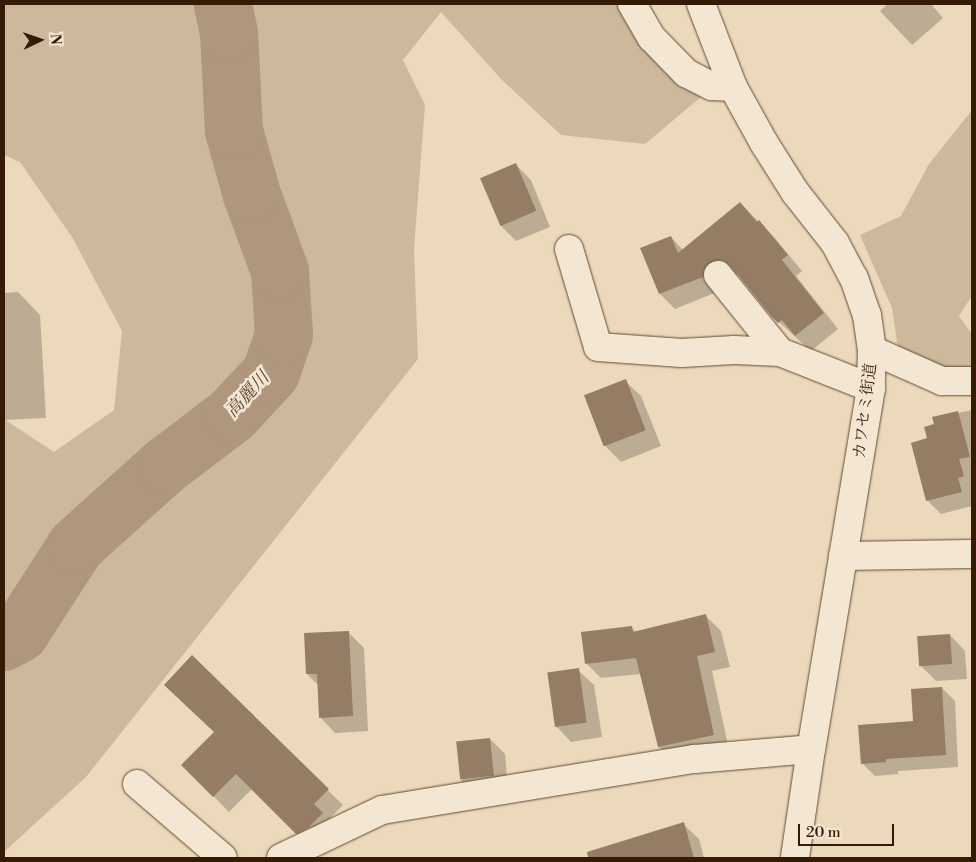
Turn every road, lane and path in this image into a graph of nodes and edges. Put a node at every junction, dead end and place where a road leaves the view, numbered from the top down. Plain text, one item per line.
1 (632, 4) edge
2 (701, 4) edge
3 (733, 87) junction
4 (569, 249) dead end
5 (718, 275) dead end
6 (872, 350) junction
7 (780, 352) junction
8 (972, 380) edge
9 (871, 388) junction
10 (972, 554) edge
11 (843, 556) junction
12 (811, 749) junction
13 (137, 784) dead end
14 (223, 858) edge
15 (281, 858) edge
16 (795, 858) edge

1 - 3 street
2 - 3 street, カワセミ街道
3 - 6 street, カワセミ街道
4 - 7 street
5 - 7 street
6 - 8 street
6 - 9 street, カワセミ街道
7 - 9 street
9 - 11 street, カワセミ街道
10 - 11 street
11 - 12 street, カワセミ街道
12 - 15 street
12 - 16 street, カワセミ街道
13 - 14 street

